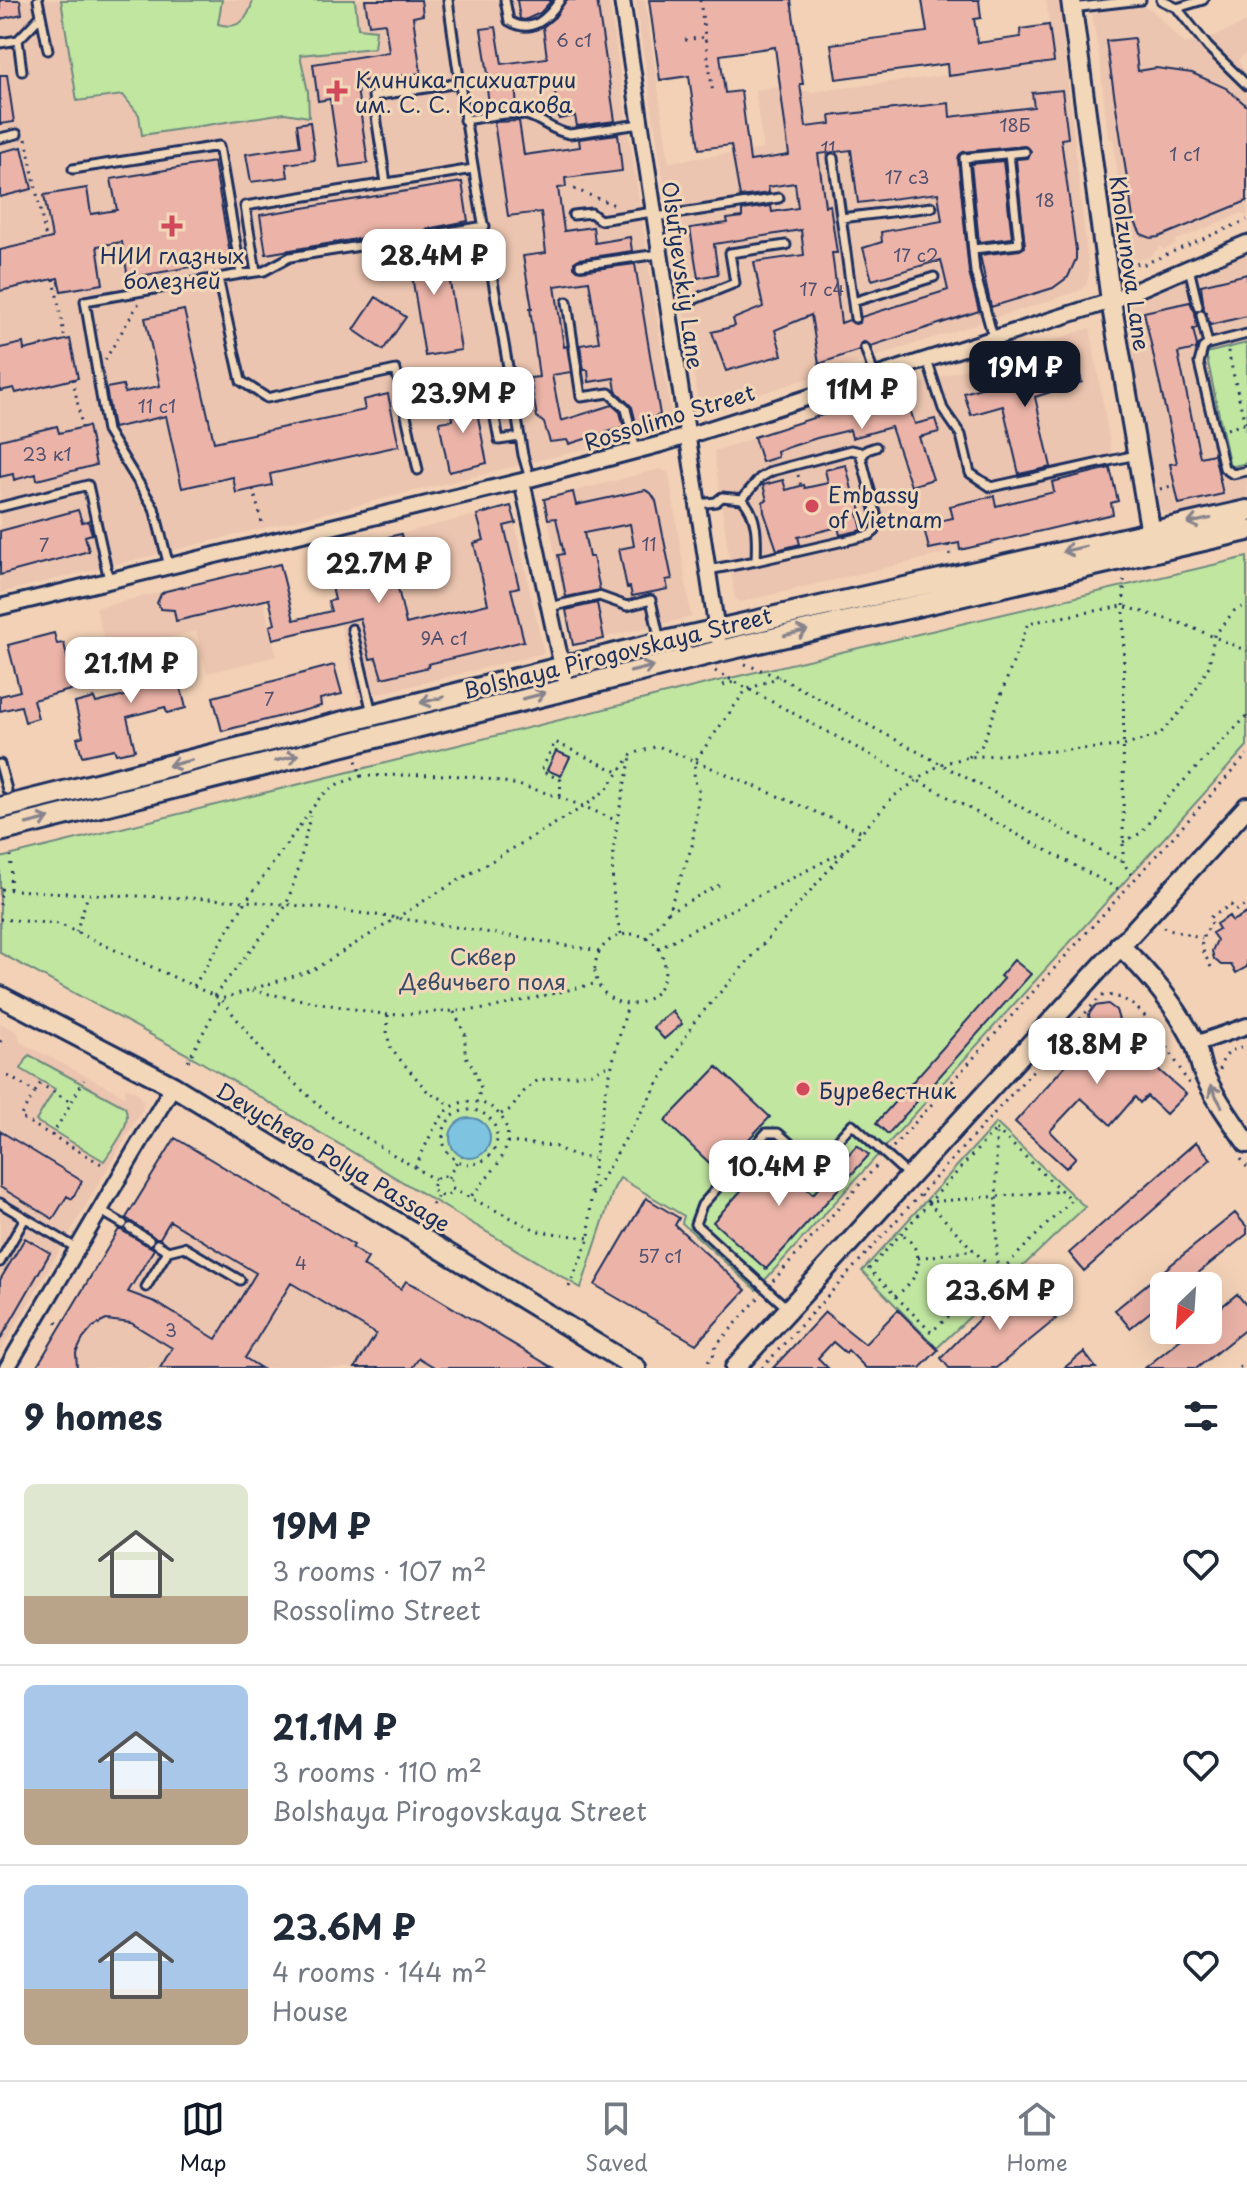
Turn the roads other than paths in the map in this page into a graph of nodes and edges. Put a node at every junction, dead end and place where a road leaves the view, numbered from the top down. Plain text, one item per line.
1 (38, 0) edge
2 (448, 0) edge
3 (505, 0) edge
4 (560, 0) edge
5 (622, 0) edge
6 (1141, 0) edge
7 (1161, 0) edge
8 (1203, 0) edge
9 (1072, 4) edge
10 (1177, 8) junction
11 (41, 16) junction
12 (18, 40) junction
13 (0, 43) edge
14 (48, 50) dead end
15 (22, 71) dead end
16 (459, 83) junction
17 (1247, 85) edge
18 (464, 120) junction
19 (640, 124) junction
20 (17, 134) road end
21 (0, 138) edge
22 (1025, 152) dead end
23 (1009, 154) junction
24 (833, 158) dead end
25 (73, 169) dead end
26 (473, 169) junction
27 (386, 183) junction
28 (779, 198) dead end
29 (932, 207) dead end
30 (653, 214) junction
31 (573, 215) dead end
32 (841, 218) junction
33 (485, 226) junction
34 (428, 235) dead end
35 (417, 237) dead end
36 (1247, 243) edge
37 (786, 245) dead end
38 (973, 249) junction
39 (659, 254) junction
40 (580, 265) dead end
41 (1189, 268) junction
42 (256, 272) junction
43 (241, 274) junction
44 (934, 277) dead end
45 (218, 278) junction
46 (1111, 301) junction
47 (567, 302) dead end
48 (853, 302) junction
49 (667, 305) junction
50 (855, 318) dead end
51 (1247, 334) edge
52 (993, 337) junction
53 (1208, 344) junction
54 (865, 348) dead end
55 (926, 358) junction
56 (874, 375) junction
57 (400, 394) junction
58 (686, 436) junction
59 (520, 437) junction
60 (876, 447) dead end
61 (636, 450) junction
62 (1136, 455) junction
63 (862, 456) junction
64 (418, 470) dead end
65 (1247, 471) edge
66 (526, 480) junction
67 (742, 499) junction
68 (696, 504) junction
69 (0, 507) edge
70 (1247, 511) edge
71 (1247, 530) edge
72 (1152, 541) junction
73 (756, 561) junction
74 (169, 566) junction
75 (706, 571) junction
76 (109, 580) junction
77 (0, 607) edge
78 (549, 607) junction
79 (352, 629) dead end
80 (718, 640) junction
81 (660, 643) junction
82 (564, 678) junction
83 (373, 715) junction
84 (0, 764) edge
85 (2, 781) edge
86 (3, 799) edge
87 (1247, 807) edge
88 (0, 831) edge
89 (1119, 945) junction
90 (0, 996) edge
91 (1247, 1026) edge
92 (1195, 1044) junction
93 (173, 1086) junction
94 (1243, 1149) edge
95 (909, 1177) junction
96 (0, 1203) edge
97 (101, 1211) junction
98 (25, 1218) junction
99 (78, 1249) junction
100 (168, 1251) junction
101 (0, 1262) edge
102 (240, 1280) dead end
103 (146, 1287) dead end
104 (789, 1309) junction
105 (7, 1368) edge
106 (636, 1368) edge
107 (735, 1368) edge

1 - 11 lane
2 - 16 lane
3 - 4 lane
5 - 19 street, Olsufyevskiy Lane
6 - 9 lane
7 - 10 lane
8 - 10 lane
9 - 46 street, Kholzunova Lane
10 - 17 lane
11 - 12 lane
11 - 14 lane
12 - 13 lane
12 - 15 lane
16 - 18 lane
16 - 27 lane
18 - 19 lane
18 - 26 lane
19 - 30 street, Olsufyevskiy Lane
20 - 21 lane
22 - 23 lane
23 - 38 lane
23 - 38 lane
24 - 32 lane
25 - 43 lane
26 - 27 lane
26 - 33 lane
27 - 42 lane
28 - 30 lane
29 - 32 lane
30 - 31 lane
30 - 39 street, Olsufyevskiy Lane
32 - 48 lane
33 - 34 lane
33 - 59 lane
35 - 42 lane
36 - 41 street, Rossolimo Street
37 - 49 lane
38 - 52 lane
39 - 40 lane
39 - 49 street, Olsufyevskiy Lane
41 - 46 street, Rossolimo Street
41 - 53 lane
42 - 43 lane
43 - 45 lane
44 - 48 lane
45 - 57 lane
45 - 74 lane
46 - 52 street, Rossolimo Street
46 - 62 street, Kholzunova Lane
47 - 61 lane
48 - 50 lane
49 - 58 street, Olsufyevskiy Lane
51 - 53 lane
52 - 55 street, Rossolimo Street
53 - 65 lane
54 - 56 lane
55 - 56 street, Rossolimo Street
55 - 62 lane
56 - 58 street, Rossolimo Street
57 - 59 lane
57 - 64 lane
58 - 61 street, Rossolimo Street
58 - 68 street, Olsufyevskiy Lane
59 - 66 lane
60 - 63 lane
61 - 66 street, Rossolimo Street
62 - 72 street, Kholzunova Lane
63 - 67 lane
63 - 73 lane
66 - 74 street, Rossolimo Street
66 - 78 street
67 - 68 lane
67 - 73 lane
68 - 75 street, Olsufyevskiy Lane
69 - 76 lane
70 -> 72 main road, Bolshaya Pirogovskaya Street
71 - 72 main road, Bolshaya Pirogovskaya Street
72 - 80 main road, Bolshaya Pirogovskaya Street
73 - 75 lane
74 - 76 street, Rossolimo Street
75 - 80 street, Olsufyevskiy Lane
76 - 77 street, Rossolimo Street
78 - 81 lane
78 - 82 street
79 - 83 lane
80 - 81 main road, Bolshaya Pirogovskaya Street
82 -> 80 main road, Bolshaya Pirogovskaya Street
81 - 82 main road, Bolshaya Pirogovskaya Street
82 -> 83 main road, Bolshaya Pirogovskaya Street
88 -> 82 main road, Bolshaya Pirogovskaya Street
83 -> 86 main road, Bolshaya Pirogovskaya Street
84 - 85 lane
85 - 86 lane
87 - 89 street
89 - 92 street
89 - 95 street
90 - 93 street, Devychego Polya Passage
91 - 92 street
94 -> 92 street
93 - 97 street
93 - 106 street, Devychego Polya Passage
95 - 104 street
95 - 104 lane
96 - 98 lane
97 - 99 street
97 - 100 lane
98 - 99 lane
98 - 101 lane
99 - 105 street
100 - 102 lane
100 - 103 lane
104 - 107 street

